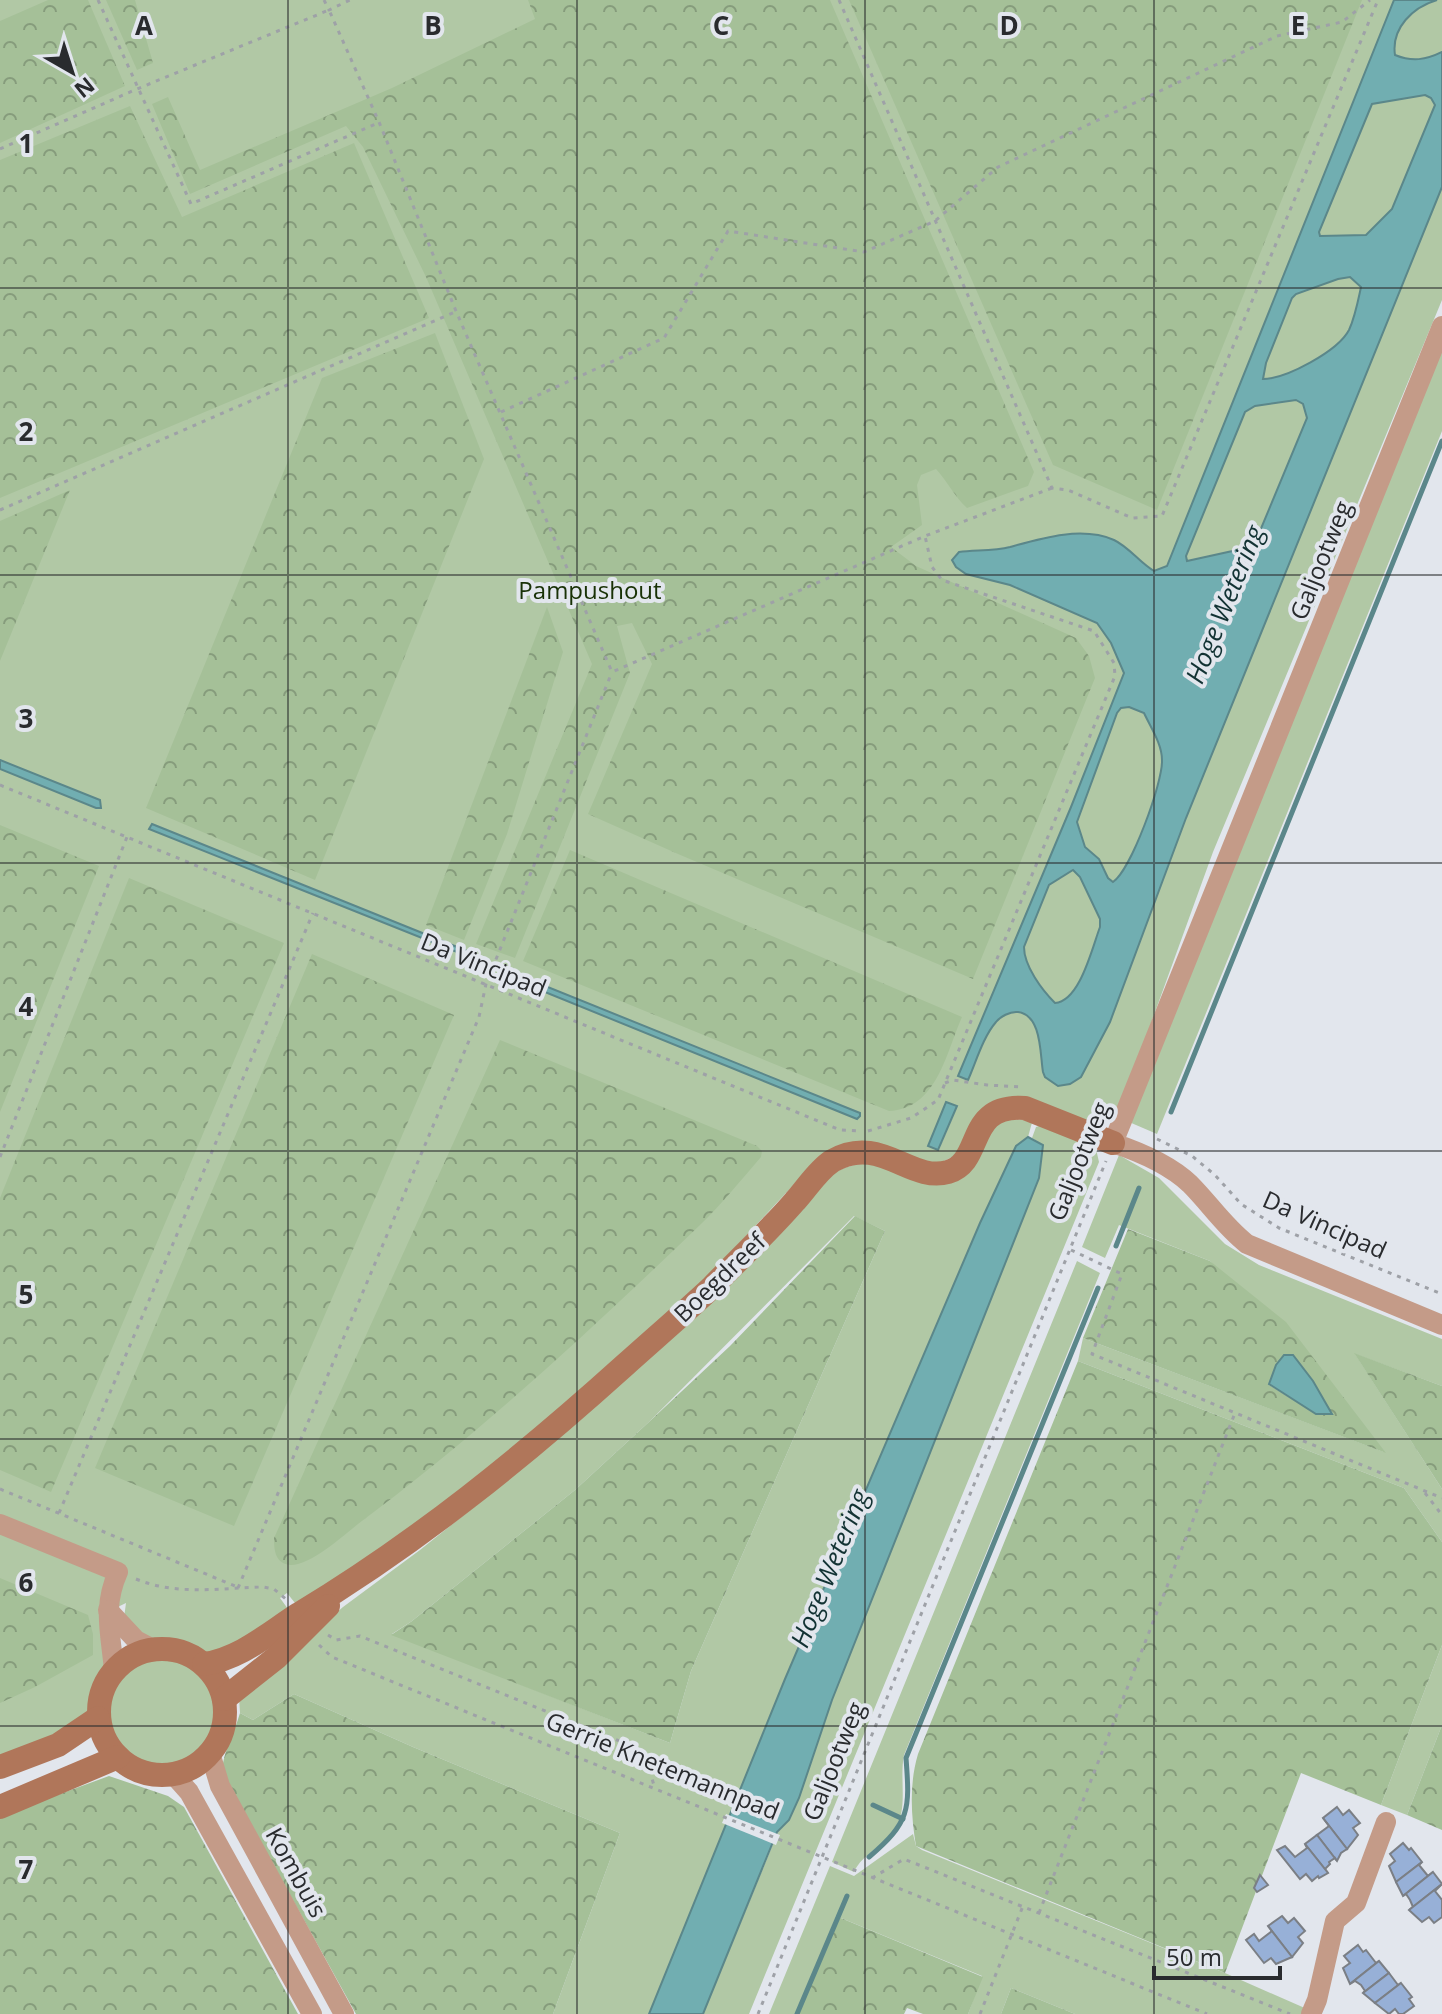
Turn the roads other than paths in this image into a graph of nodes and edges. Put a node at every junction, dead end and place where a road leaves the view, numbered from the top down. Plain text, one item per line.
1 (1442, 326) edge
2 (1113, 1143) junction
3 (1442, 1325) edge
4 (0, 1524) edge
5 (108, 1610) junction
6 (302, 1622) junction
7 (153, 1649) junction
8 (204, 1664) junction
9 (114, 1671) junction
10 (224, 1699) junction
11 (98, 1718) junction
12 (210, 1753) junction
13 (118, 1757) junction
14 (0, 1767) edge
15 (173, 1774) junction
16 (0, 1807) edge
17 (1386, 1822) dead end
18 (312, 2014) edge
19 (344, 2014) edge
20 (1311, 2014) edge

1 - 2 street, Galjootweg
2 - 3 street
2 - 6 street, Boegdreef
4 - 5 street
5 - 7 street
5 - 9 street
6 - 8 street, Boegdreef
6 - 10 street, Boegdreef
7 - 8 street
7 - 9 street
8 - 10 street
9 - 11 street
10 - 12 street
11 - 13 street
11 - 14 street
12 - 15 street
12 - 19 street, Kombuis
13 - 15 street
13 - 16 street
15 - 18 street
17 - 20 street

